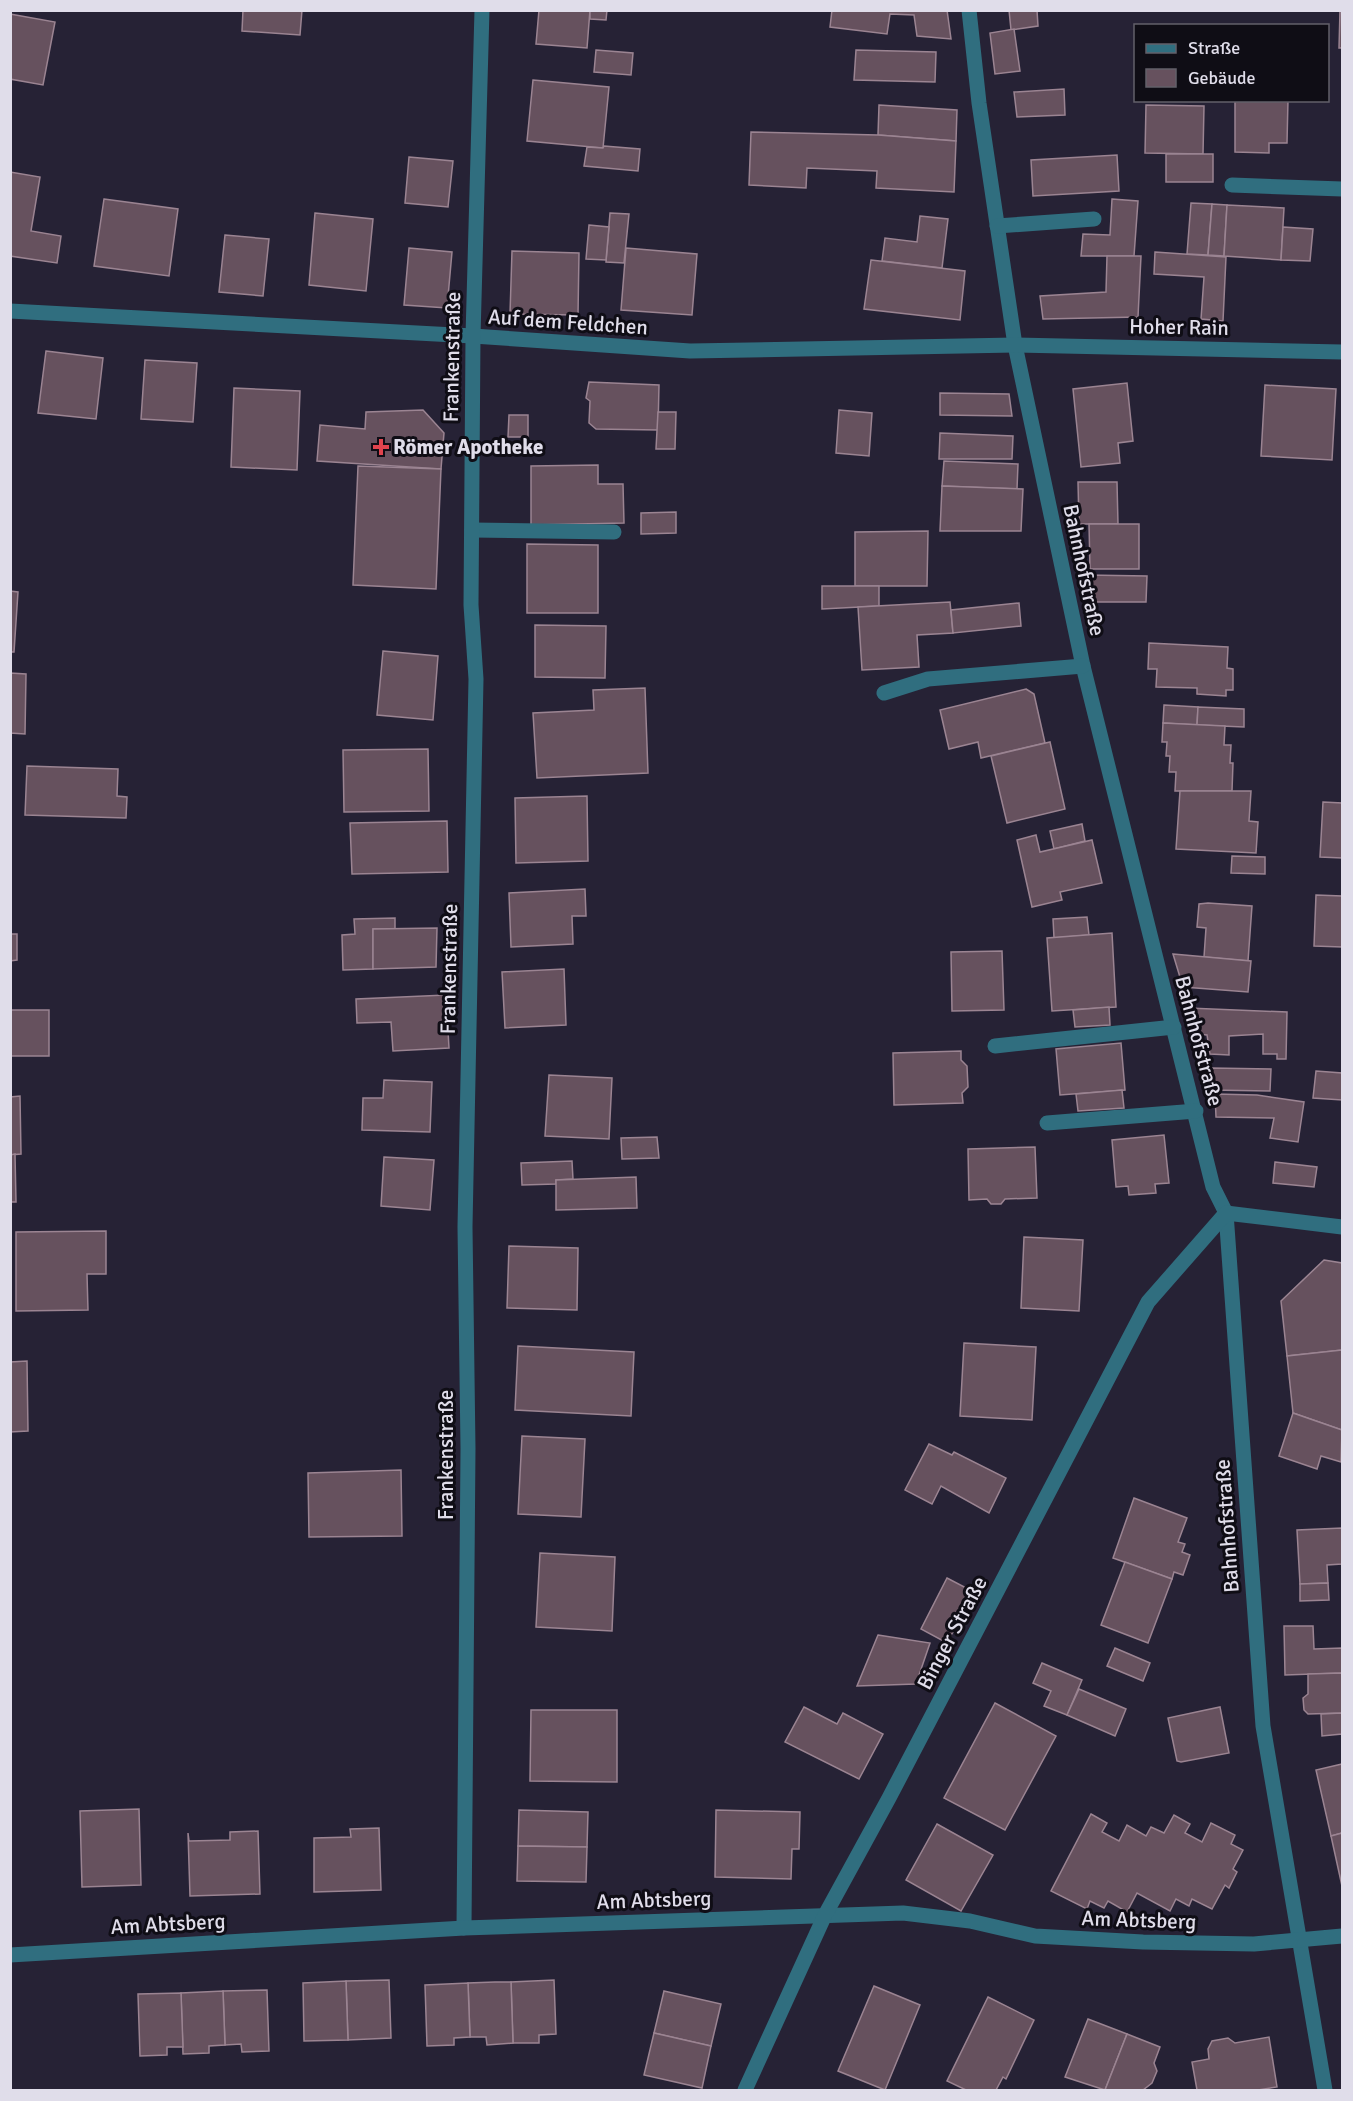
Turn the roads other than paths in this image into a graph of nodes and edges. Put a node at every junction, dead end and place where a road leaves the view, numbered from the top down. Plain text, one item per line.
1 (482, 10) edge
2 (969, 10) edge
3 (1232, 184) dead end
4 (1342, 189) edge
5 (1094, 219) dead end
6 (997, 226) junction
7 (10, 311) edge
8 (473, 336) junction
9 (1015, 345) junction
10 (1342, 352) edge
11 (472, 530) junction
12 (614, 532) dead end
13 (1083, 666) junction
14 (884, 693) dead end
15 (1174, 1027) junction
16 (995, 1046) dead end
17 (1196, 1111) junction
18 (1047, 1123) dead end
19 (1226, 1214) junction
20 (1342, 1227) edge
21 (825, 1915) junction
22 (464, 1928) junction
23 (1342, 1936) edge
24 (1297, 1938) junction
25 (10, 1955) edge
26 (745, 2091) edge
27 (1325, 2091) edge

1 - 8 street, Frankenstraße
2 - 6 street, Bahnhofstraße
3 - 4 street
5 - 6 street
6 - 9 street, Bahnhofstraße
7 - 8 street, Auf dem Feldchen
8 - 9 street, Auf dem Feldchen
8 - 11 street, Frankenstraße
9 - 10 street, Hoher Rain
9 - 13 street, Bahnhofstraße
11 - 12 street
11 - 22 street, Frankenstraße
13 - 14 street
13 - 15 street, Bahnhofstraße
15 - 16 street
15 - 17 street, Bahnhofstraße
17 - 18 street
17 - 19 street, Bahnhofstraße
19 - 20 street
19 - 21 street, Binger Straße
19 - 24 street, Bahnhofstraße
21 - 22 street, Am Abtsberg
21 - 24 street, Am Abtsberg
21 - 26 street, Binger Straße
22 - 25 street, Am Abtsberg
23 - 24 street, Am Abtsberg
24 - 27 street, Bahnhofstraße

